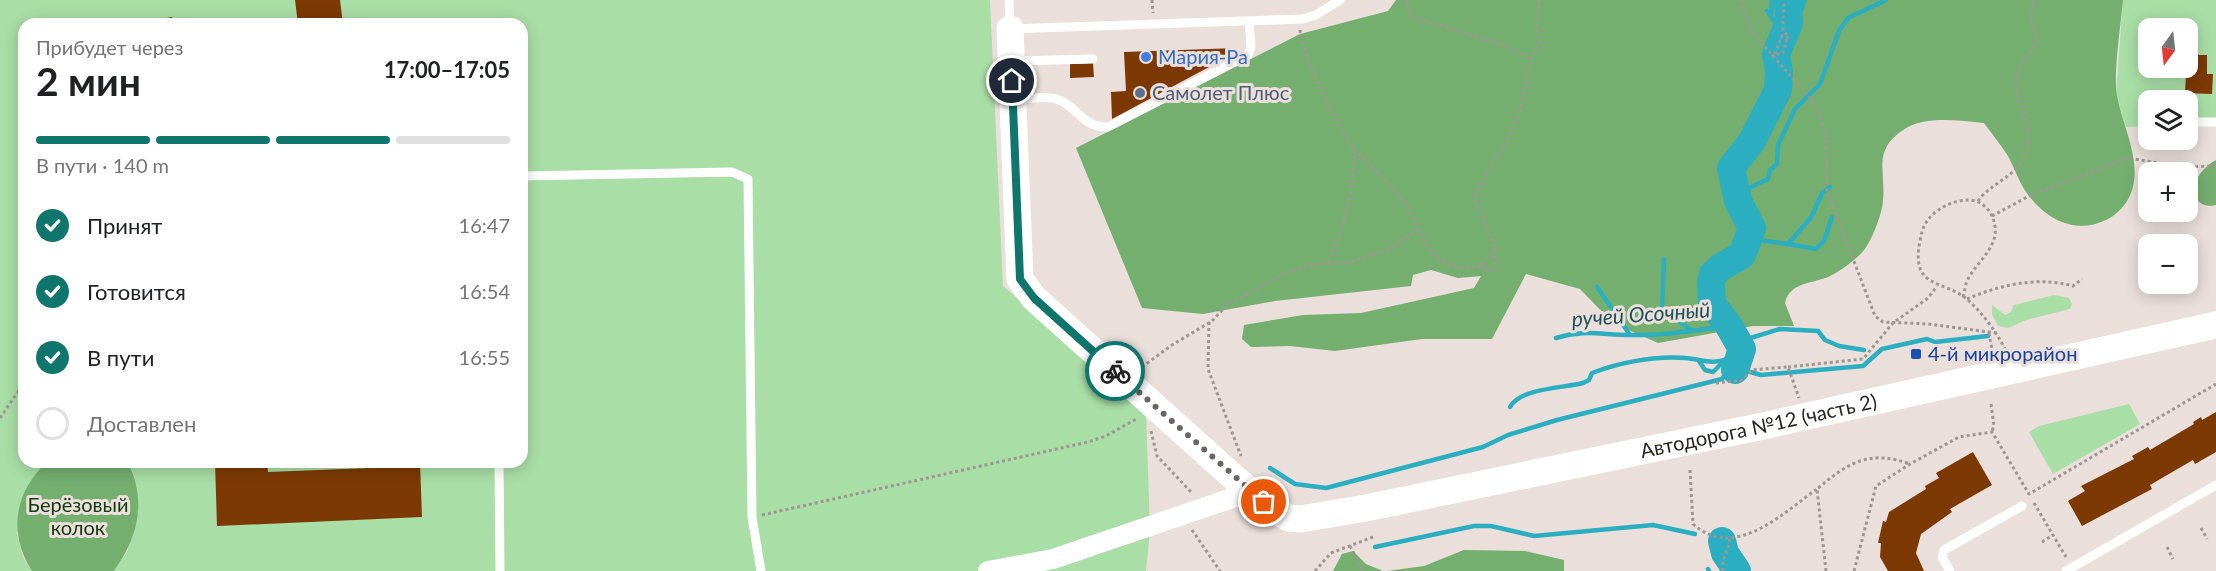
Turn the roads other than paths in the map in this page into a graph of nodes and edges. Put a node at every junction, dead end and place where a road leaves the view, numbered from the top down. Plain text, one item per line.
1 (1010, 0) edge
2 (1340, 0) edge
3 (1250, 21) junction
4 (1010, 29) junction
5 (1093, 58) dead end
6 (1012, 61) junction
7 (1013, 100) junction
8 (2198, 122) edge
9 (2216, 122) edge
10 (528, 176) edge
11 (2216, 325) edge
12 (499, 468) edge
13 (2216, 485) edge
14 (1250, 492) junction
15 (2022, 506) dead end
16 (500, 571) edge
17 (761, 571) edge
18 (988, 571) edge
19 (1950, 571) edge
20 (2066, 571) edge

1 - 4 lane
2 - 3 lane
3 - 4 lane
3 - 7 lane
4 - 6 street
5 - 6 lane
6 - 7 street
7 - 14 street
8 - 9 lane
10 - 17 lane
11 - 14 street, Автодорога №12 (часть 2)
12 - 16 lane
13 - 20 lane
14 - 18 street
15 - 19 lane

